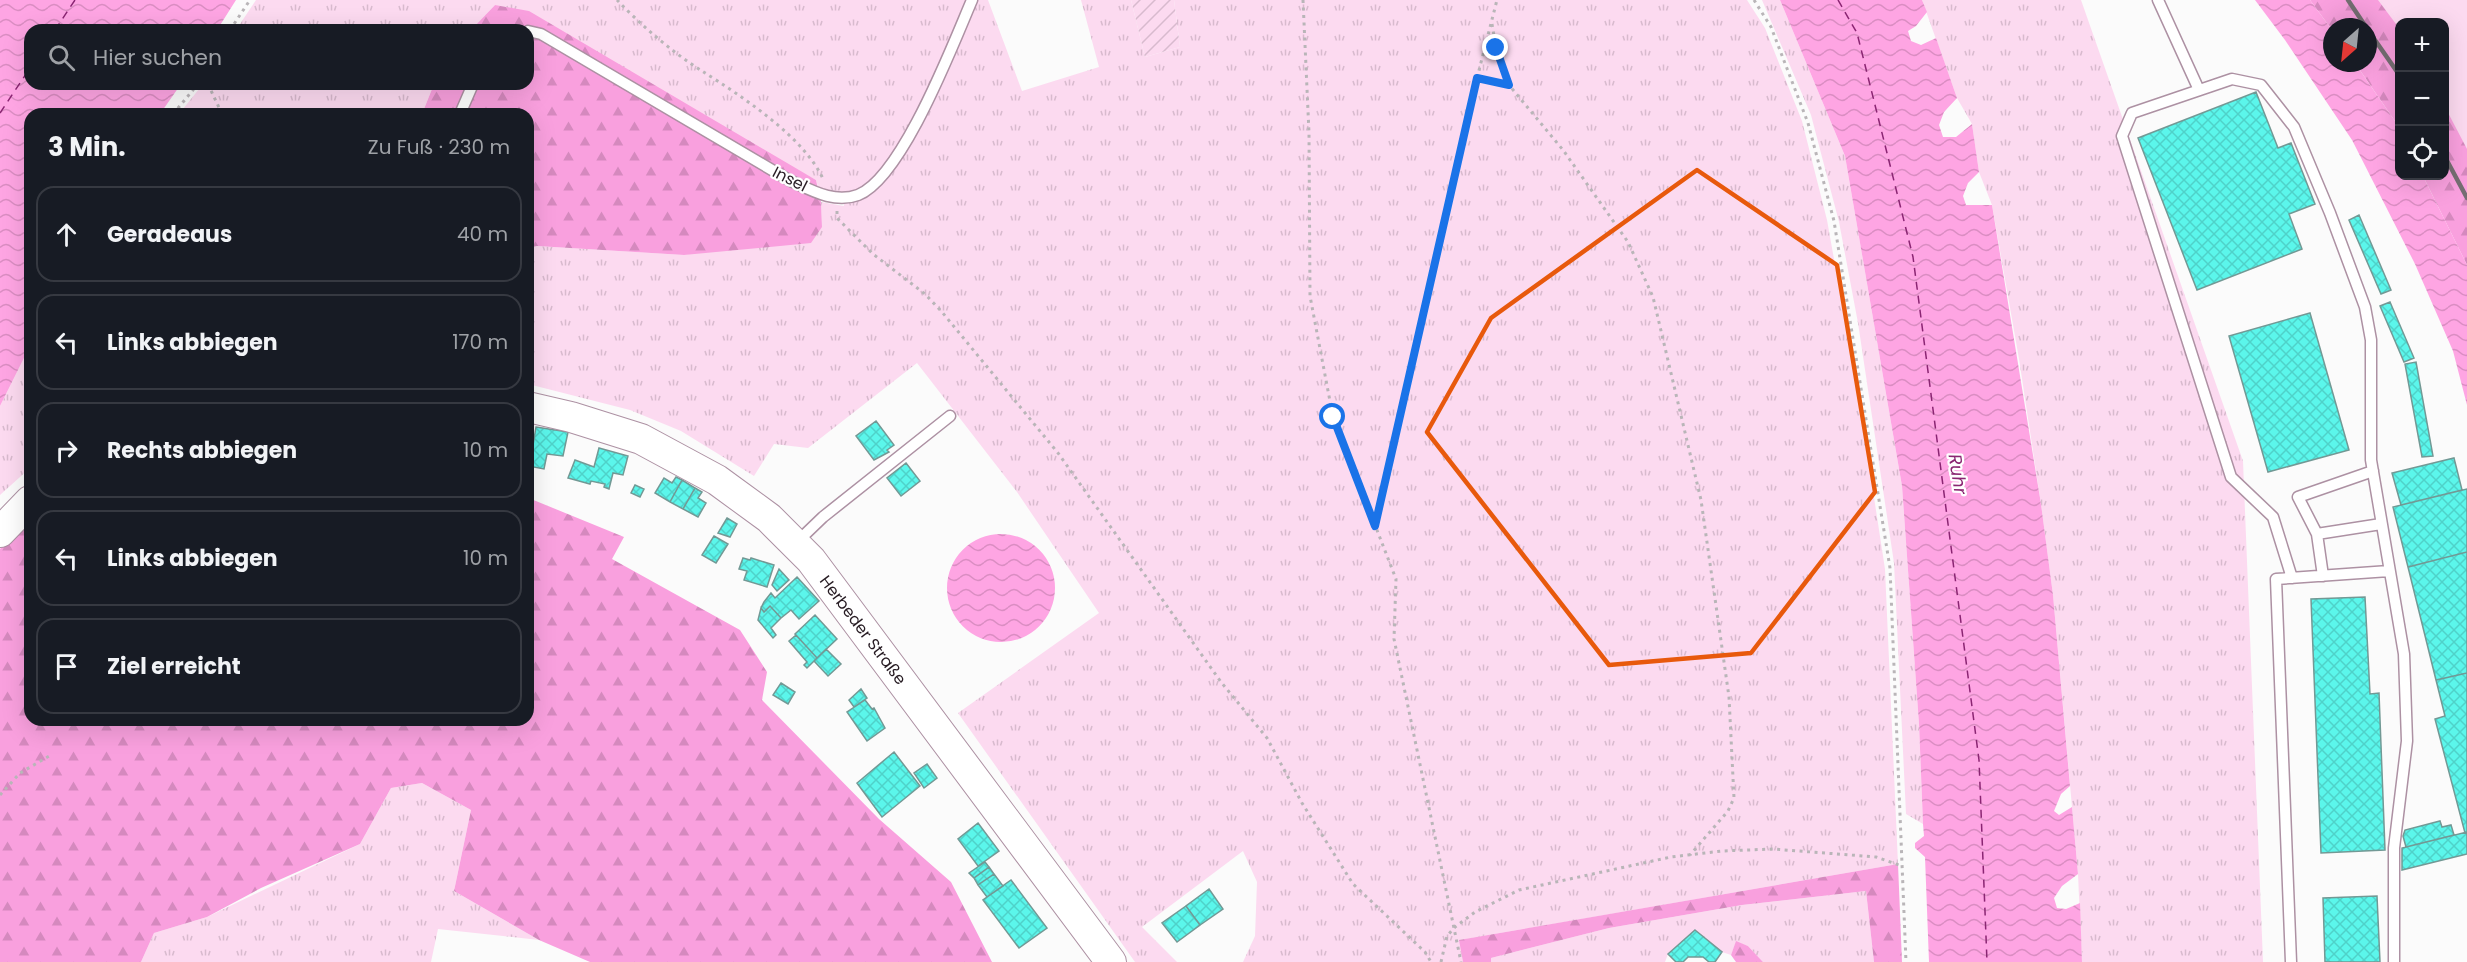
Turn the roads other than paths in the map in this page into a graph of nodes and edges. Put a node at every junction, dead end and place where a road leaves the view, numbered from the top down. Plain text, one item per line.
1 (972, 0) edge
2 (2158, 0) edge
3 (534, 32) edge
4 (470, 90) edge
5 (2199, 90) junction
6 (463, 108) edge
7 (534, 408) edge
8 (950, 416) dead end
9 (2373, 471) junction
10 (24, 507) edge
11 (2381, 524) junction
12 (0, 532) edge
13 (2317, 534) junction
14 (795, 544) junction
15 (2389, 570) junction
16 (2323, 576) junction
17 (2292, 578) junction
18 (1111, 962) edge
19 (2291, 962) edge
20 (2394, 962) edge

1 - 3 lane, Insel
2 - 5 lane
4 - 6 lane
5 - 9 lane
5 - 17 lane
7 - 14 main road, Herbeder Straße
8 - 14 lane
9 - 11 lane
9 - 13 lane
10 - 12 main road
11 - 13 lane
11 - 15 lane
13 - 16 lane
14 - 18 main road, Herbeder Straße
15 - 16 lane
15 - 20 lane
16 - 17 lane
17 - 19 lane

